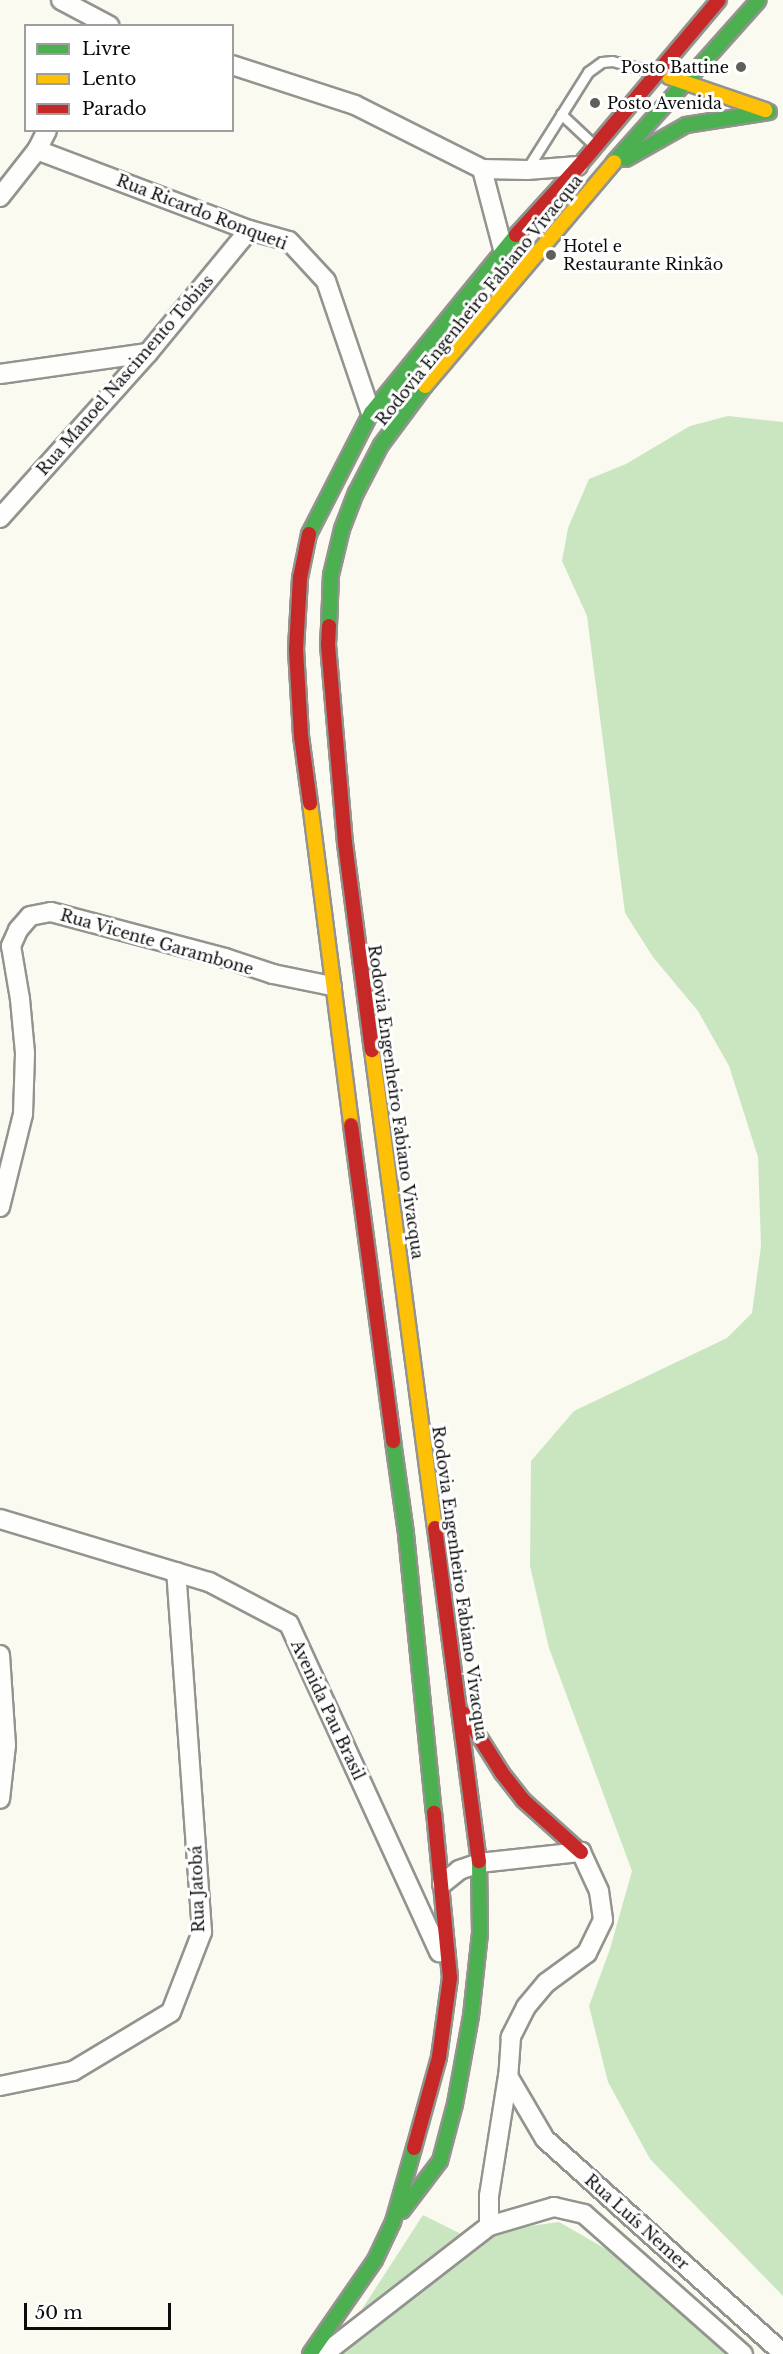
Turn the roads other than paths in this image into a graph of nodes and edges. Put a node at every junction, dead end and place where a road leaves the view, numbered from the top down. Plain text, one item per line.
1 (61, 0) edge
2 (719, 0) edge
3 (759, 0) edge
4 (102, 24) edge
5 (234, 66) edge
6 (658, 73) junction
7 (685, 84) junction
8 (706, 91) junction
9 (776, 113) edge
10 (561, 114) junction
11 (692, 114) junction
12 (46, 132) edge
13 (595, 146) junction
14 (37, 150) junction
15 (579, 166) junction
16 (482, 169) junction
17 (527, 170) junction
18 (601, 176) junction
19 (0, 197) edge
20 (249, 230) junction
21 (503, 249) junction
22 (148, 353) junction
23 (0, 374) edge
24 (371, 413) junction
25 (0, 518) edge
26 (313, 843) junction
27 (345, 843) junction
28 (332, 986) junction
29 (375, 1189) junction
30 (0, 1206) edge
31 (0, 1519) edge
32 (406, 1534) junction
33 (176, 1572) junction
34 (441, 1578) junction
35 (0, 1655) edge
36 (460, 1706) junction
37 (0, 1798) edge
38 (581, 1852) junction
39 (479, 1863) junction
40 (442, 1884) junction
41 (450, 1978) junction
42 (508, 2076) junction
43 (0, 2086) edge
44 (393, 2222) junction
45 (489, 2226) junction
46 (783, 2353) edge
47 (310, 2354) edge
48 (324, 2354) edge
49 (743, 2354) edge

1 - 4 street
2 - 6 main road, Rodovia Engenheiro Fabiano Vivacqua
3 - 7 main road, Rodovia Engenheiro Fabiano Vivacqua
5 - 16 street
6 - 7 main road
6 - 10 lane
6 - 13 main road, Rodovia Engenheiro Fabiano Vivacqua
7 - 8 main road
7 - 18 main road, Rodovia Engenheiro Fabiano Vivacqua
8 - 9 main road
8 - 11 main road
9 - 11 main road
10 - 13 lane
10 - 17 lane
11 - 18 main road
12 - 14 street
13 - 15 main road, Rodovia Engenheiro Fabiano Vivacqua
14 - 19 street
14 - 20 street, Rua Ricardo Ronqueti
15 - 17 street
15 - 21 main road, Rodovia Engenheiro Fabiano Vivacqua
16 - 17 street
16 - 21 street
18 - 27 main road, Rodovia Engenheiro Fabiano Vivacqua
20 - 22 street, Rua Manoel Nascimento Tobias
20 - 24 street, Rua Ricardo Ronqueti
21 - 24 main road, Rodovia Engenheiro Fabiano Vivacqua
22 - 23 street
22 - 25 street, Rua Manoel Nascimento Tobias
24 - 26 main road, Rodovia Engenheiro Fabiano Vivacqua
26 - 27 main road
26 - 28 main road, Rodovia Engenheiro Fabiano Vivacqua
27 - 29 main road, Rodovia Engenheiro Fabiano Vivacqua
28 - 29 main road, Rodovia Engenheiro Fabiano Vivacqua
28 - 30 street, Rua Vicente Garambone
29 - 32 main road, Rodovia Engenheiro Fabiano Vivacqua
29 - 34 main road, Rodovia Engenheiro Fabiano Vivacqua
31 - 33 street, Avenida Pau Brasil
32 - 34 main road
32 - 40 main road, Rodovia Engenheiro Fabiano Vivacqua
33 - 41 street, Avenida Pau Brasil
33 - 43 street, Rua Jatobá
34 - 36 main road, Rodovia Engenheiro Fabiano Vivacqua
35 - 37 street
36 - 38 main road
36 - 39 main road, Rodovia Engenheiro Fabiano Vivacqua
38 - 39 street
38 - 42 street
39 - 40 street
39 - 44 main road, Rodovia Engenheiro Fabiano Vivacqua
40 - 41 main road, Rodovia Engenheiro Fabiano Vivacqua
41 - 44 main road, Rodovia Engenheiro Fabiano Vivacqua
42 - 45 street
42 - 46 street, Rua Luís Nemer
44 - 47 main road, Rodovia Engenheiro Fabiano Vivacqua
45 - 48 street
45 - 49 street, Rua Luís Nemer

